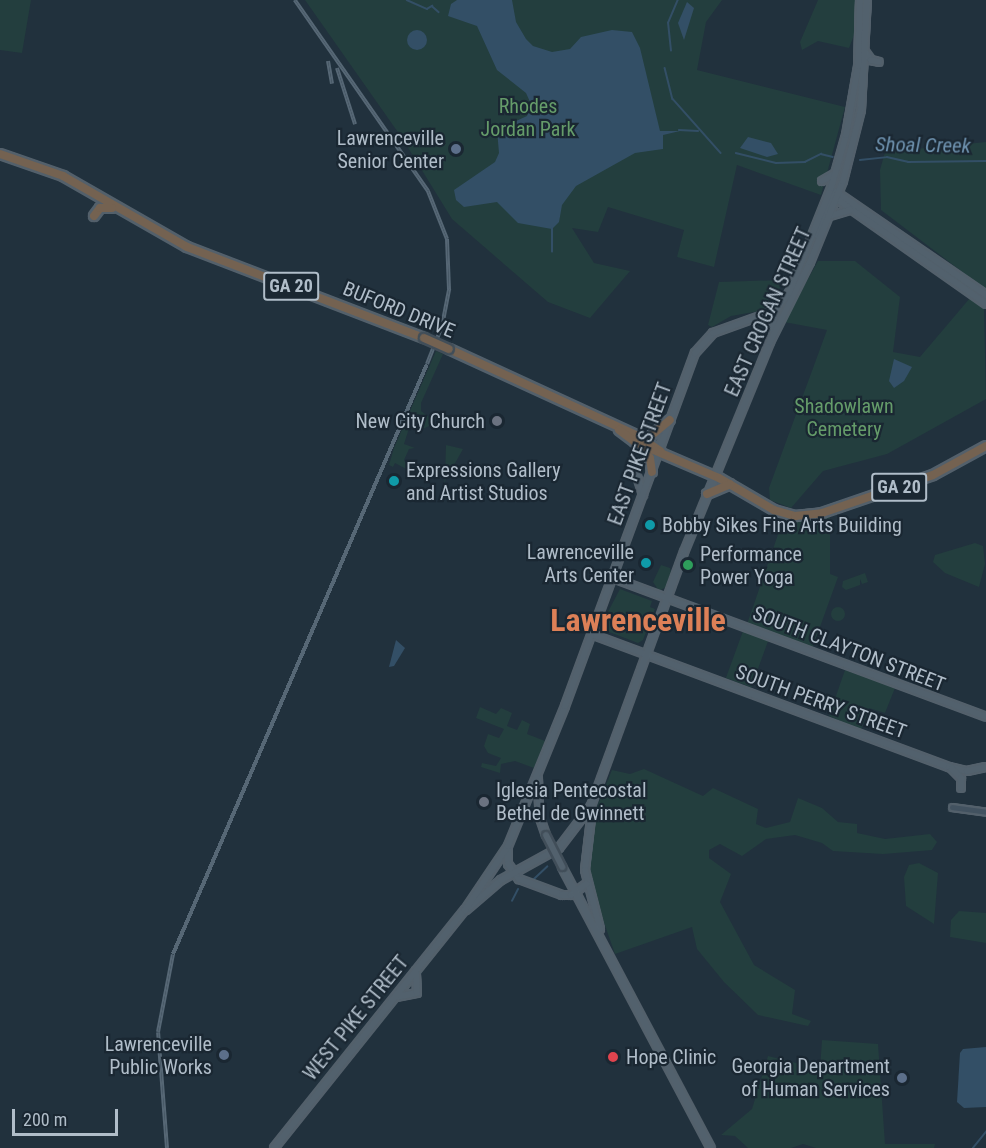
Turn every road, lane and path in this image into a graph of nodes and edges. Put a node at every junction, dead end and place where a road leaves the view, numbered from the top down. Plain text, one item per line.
1 (860, 0) edge
2 (867, 0) edge
3 (866, 53) junction
4 (879, 62) dead end
5 (0, 154) edge
6 (836, 171) junction
7 (822, 181) dead end
8 (843, 181) junction
9 (834, 193) junction
10 (846, 200) junction
11 (117, 210) junction
12 (850, 210) junction
13 (94, 216) dead end
14 (829, 217) junction
15 (818, 245) junction
16 (805, 261) dead end
17 (798, 288) junction
18 (986, 295) edge
19 (986, 304) edge
20 (765, 315) junction
21 (702, 342) joint
22 (770, 342) junction
23 (670, 420) junction
24 (644, 443) junction
25 (986, 446) edge
26 (660, 451) junction
27 (651, 474) junction
28 (715, 477) junction
29 (730, 484) junction
30 (707, 494) junction
31 (643, 497) junction
32 (613, 578) junction
33 (667, 598) junction
34 (591, 634) junction
35 (647, 653) junction
36 (986, 717) edge
37 (949, 767) junction
38 (986, 767) edge
39 (538, 774) junction
40 (961, 788) dead end
41 (591, 806) junction
42 (955, 808) dead end
43 (986, 812) edge
44 (508, 846) junction
45 (512, 873) junction
46 (586, 884) junction
47 (575, 891) junction
48 (465, 910) junction
49 (604, 941) junction
50 (416, 970) junction
51 (393, 999) junction
52 (274, 1148) edge
53 (711, 1148) edge

1 - 6 main road, EAST CROGAN STREET
2 - 3 main road, EAST CROGAN STREET
3 - 4 main road
3 - 8 main road, EAST CROGAN STREET
5 - 11 highway, BUFORD DRIVE / GA 20
6 - 7 main road
6 - 9 main road, EAST CROGAN STREET
8 - 9 main road, EAST CROGAN STREET
8 - 10 main road
9 - 10 main road
9 - 12 main road
9 - 14 main road, EAST CROGAN STREET
9 - 15 main road
9 - 20 main road, EAST CROGAN STREET
10 - 18 main road
11 - 13 highway
11 - 24 highway, BUFORD DRIVE / GA 20, bridge
12 - 14 main road
12 - 19 main road
14 - 15 main road, EAST CROGAN STREET
15 - 17 main road, EAST CROGAN STREET
16 - 17 main road
17 - 22 main road, EAST CROGAN STREET
20 - 21 main road, EAST CROGAN STREET
20 - 22 main road
21 - 23 main road, EAST PIKE STREET
22 - 28 main road, EAST CROGAN STREET
23 - 24 highway
23 - 26 main road, EAST PIKE STREET
24 - 26 highway, BUFORD DRIVE / GA 20
24 - 27 highway
25 - 29 highway, GA 20
26 - 27 main road, EAST PIKE STREET
26 - 28 highway, BUFORD DRIVE / GA 20
27 - 31 main road, EAST PIKE STREET
27 - 31 main road
28 - 29 highway, GA 20
28 - 30 main road, EAST CROGAN STREET
29 - 30 highway
30 - 33 main road, EAST CROGAN STREET
31 - 32 main road, EAST PIKE STREET
32 - 33 main road, SOUTH CLAYTON STREET
32 - 34 main road, WEST PIKE STREET
33 - 35 main road, EAST CROGAN STREET
33 - 36 main road, SOUTH CLAYTON STREET
34 - 35 main road, SOUTH PERRY STREET
34 - 39 main road, WEST PIKE STREET
35 - 37 main road, SOUTH PERRY STREET
35 - 41 main road, EAST CROGAN STREET
37 - 38 main road, SOUTH PERRY STREET
37 - 40 main road
39 - 44 main road, WEST PIKE STREET
39 - 47 main road, WEST PIKE STREET, bridge
41 - 45 main road, WEST PIKE STREET
41 - 46 main road
42 - 43 main road
44 - 45 main road
44 - 48 main road, WEST PIKE STREET
45 - 47 main road
45 - 48 main road, WEST PIKE STREET
46 - 47 main road
46 - 49 main road
47 - 49 main road, WEST PIKE STREET
48 - 50 main road, WEST PIKE STREET
49 - 53 main road
50 - 51 main road, WEST PIKE STREET
50 - 51 main road
51 - 52 main road, WEST PIKE STREET

